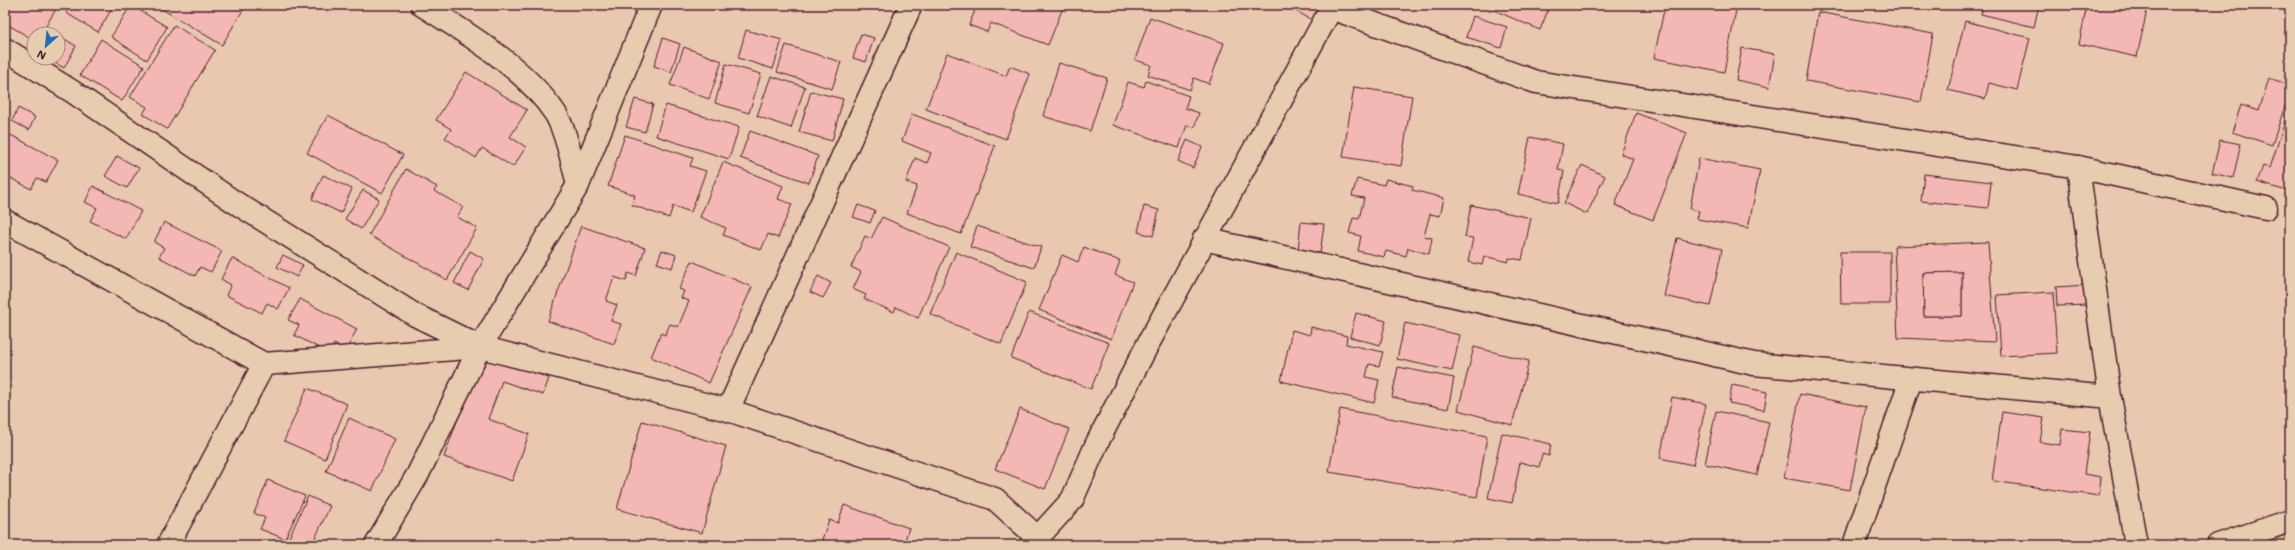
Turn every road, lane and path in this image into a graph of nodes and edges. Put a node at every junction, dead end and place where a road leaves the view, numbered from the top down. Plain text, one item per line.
1 (422, 5) edge
2 (651, 5) edge
3 (911, 5) edge
4 (1332, 6) edge
5 (5, 49) edge
6 (2078, 167) junction
7 (578, 185) junction
8 (2266, 208) dead end
9 (5, 221) edge
10 (1204, 239) junction
11 (480, 347) junction
12 (264, 364) junction
13 (1911, 379) junction
14 (2110, 397) junction
15 (728, 410) junction
16 (2290, 521) edge
17 (1034, 541) edge
18 (168, 545) edge
19 (376, 545) edge
20 (1854, 545) edge
21 (2136, 545) edge
22 (2218, 545) edge

1 - 7 street
2 - 7 street
3 - 15 street
4 - 6 street
4 - 10 street
5 - 11 street
6 - 8 street
6 - 14 street
7 - 11 street
9 - 12 street
10 - 13 street
10 - 17 street
11 - 12 street
11 - 15 street
11 - 19 street
12 - 18 street
13 - 14 street
13 - 20 street
14 - 21 street
15 - 17 street
16 - 22 street

